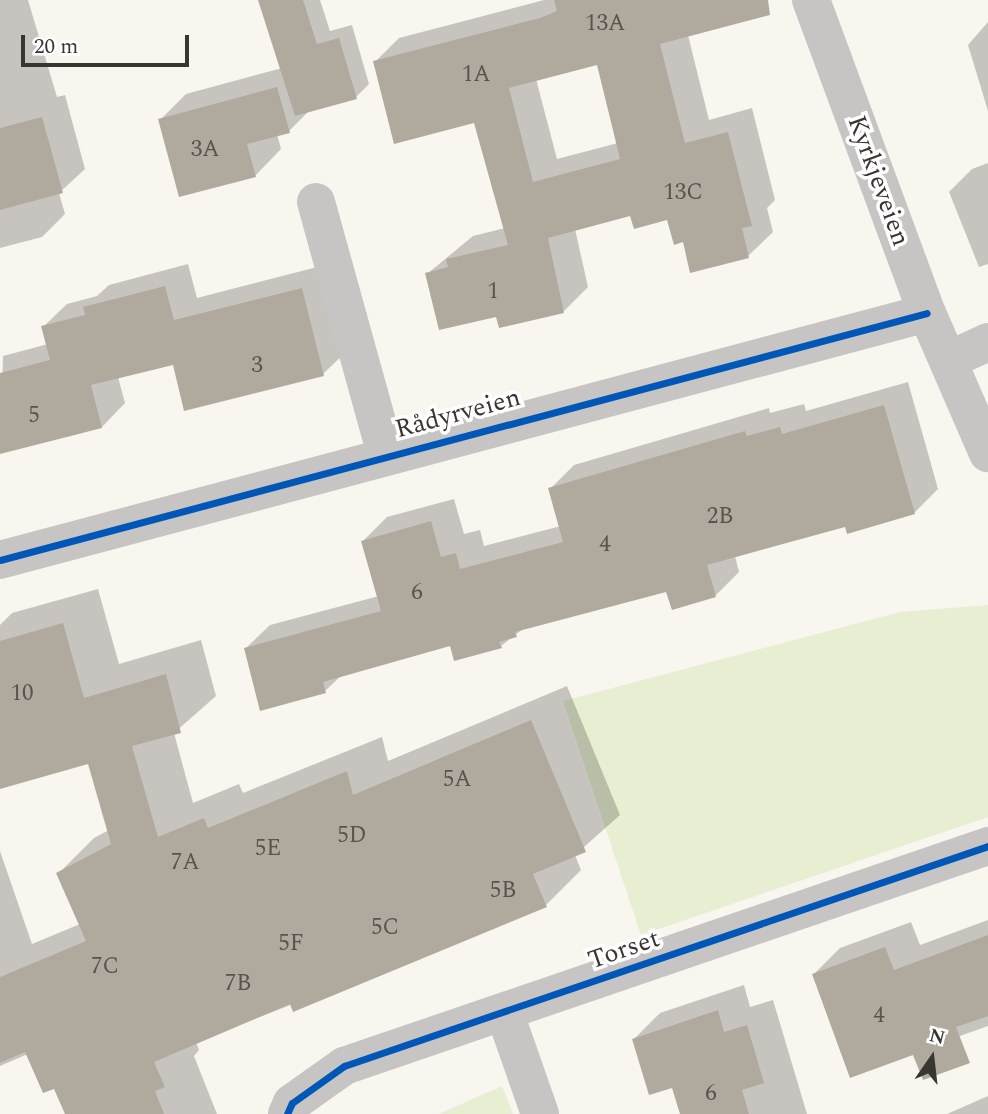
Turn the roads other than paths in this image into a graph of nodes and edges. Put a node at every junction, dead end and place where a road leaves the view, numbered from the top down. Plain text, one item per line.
1 (811, 0) edge
2 (316, 202) dead end
3 (927, 313) junction
4 (988, 342) edge
5 (949, 360) junction
6 (988, 453) edge
7 (386, 455) junction
8 (0, 560) edge
9 (988, 846) edge
10 (505, 1014) junction
11 (287, 1114) edge
12 (540, 1114) edge

1 - 3 street, Kyrkjeveien
2 - 7 street, Rådyrveien
3 - 5 street, Kyrkjeveien
3 - 7 street, Rådyrveien
4 - 5 street
5 - 6 street, Kyrkjeveien
7 - 8 street, Rådyrveien
9 - 10 street, Torset
10 - 11 street, Torset
10 - 12 street

